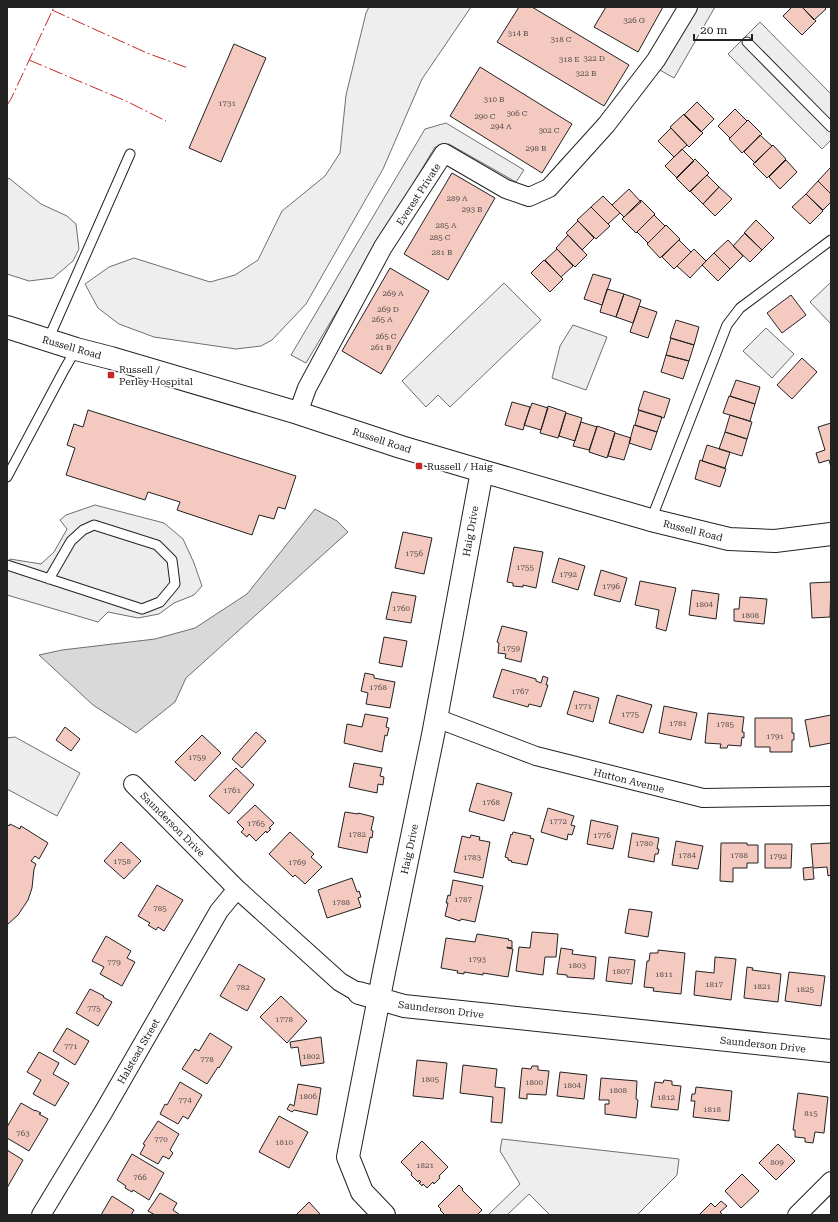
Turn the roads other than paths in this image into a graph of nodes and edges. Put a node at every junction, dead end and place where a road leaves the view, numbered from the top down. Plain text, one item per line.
1 (688, 7) edge
2 (747, 42) dead end
3 (831, 127) edge
4 (130, 154) dead end
5 (831, 240) edge
6 (7, 327) edge
7 (48, 340) junction
8 (76, 349) junction
9 (298, 413) junction
10 (482, 471) junction
11 (7, 477) edge
12 (650, 520) junction
13 (831, 534) edge
14 (7, 565) edge
15 (50, 579) junction
16 (436, 718) junction
17 (133, 784) dead end
18 (831, 796) edge
19 (237, 889) junction
20 (369, 997) junction
21 (831, 1051) edge
22 (831, 1180) edge
23 (41, 1215) edge
24 (384, 1215) edge
25 (797, 1215) edge

1 - 9 street, Everest Private
2 - 3 lane
4 - 7 lane
5 - 12 lane
6 - 7 street, Russell Road
7 - 8 street, Russell Road
8 - 9 street, Russell Road
8 - 11 lane
9 - 10 street, Russell Road
10 - 12 street, Russell Road
10 - 16 street, Haig Drive
12 - 13 street, Russell Road
14 - 15 lane
15 - 15 lane
16 - 18 street, Hutton Avenue
16 - 20 street, Haig Drive
17 - 19 street, Saunderson Drive
19 - 20 street, Saunderson Drive
19 - 23 street, Halstead Street
20 - 21 street, Saunderson Drive
20 - 24 street, Haig Drive
22 - 25 street

